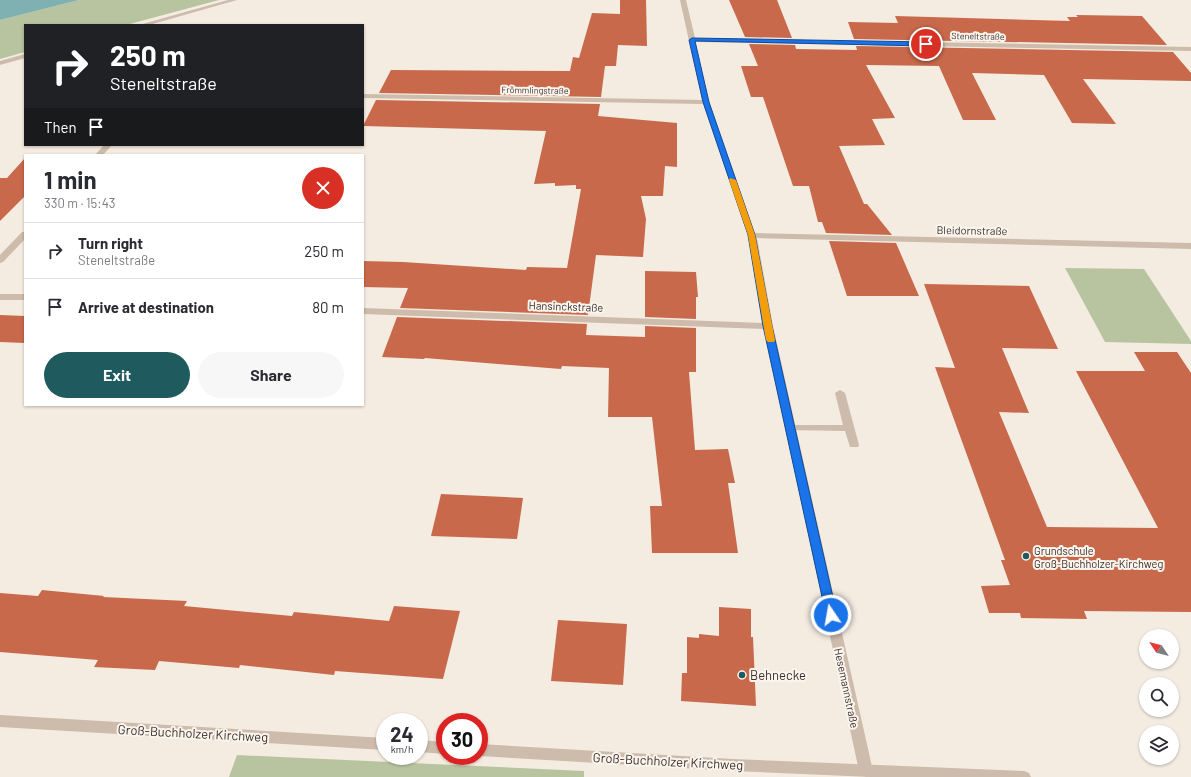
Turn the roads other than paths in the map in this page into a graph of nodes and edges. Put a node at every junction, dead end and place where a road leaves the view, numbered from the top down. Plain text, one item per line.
1 (234, 0) edge
2 (683, 0) edge
3 (146, 24) edge
4 (692, 40) junction
5 (1191, 49) edge
6 (24, 56) edge
7 (0, 63) edge
8 (364, 96) edge
9 (706, 102) junction
10 (107, 146) edge
11 (100, 154) edge
12 (24, 235) edge
13 (752, 235) junction
14 (1191, 246) edge
15 (0, 260) edge
16 (0, 296) edge
17 (24, 298) edge
18 (364, 311) edge
19 (768, 326) junction
20 (840, 393) dead end
21 (790, 428) junction
22 (849, 428) junction
23 (854, 445) dead end
24 (0, 721) edge
25 (376, 743) edge
26 (488, 751) edge
27 (866, 771) junction
28 (1024, 777) edge

1 - 3 street
2 - 4 street, Hesemannstraße
4 - 5 street, Steneltstraße
4 - 9 street, Hesemannstraße
6 - 7 street
8 - 9 street, Frömmlingstraße
9 - 13 street, Hesemannstraße
10 - 11 street
12 - 15 street
13 - 14 street, Bleidornstraße
13 - 19 street, Hesemannstraße
16 - 17 street
18 - 19 street, Hansinckstraße
19 - 21 street, Hesemannstraße
20 - 22 street
21 - 22 street
21 - 27 street, Hesemannstraße
22 - 23 street
24 - 25 street, Groß-Buchholzer Kirchweg
26 - 27 street, Groß-Buchholzer Kirchweg
27 - 28 street, Groß-Buchholzer Kirchweg

